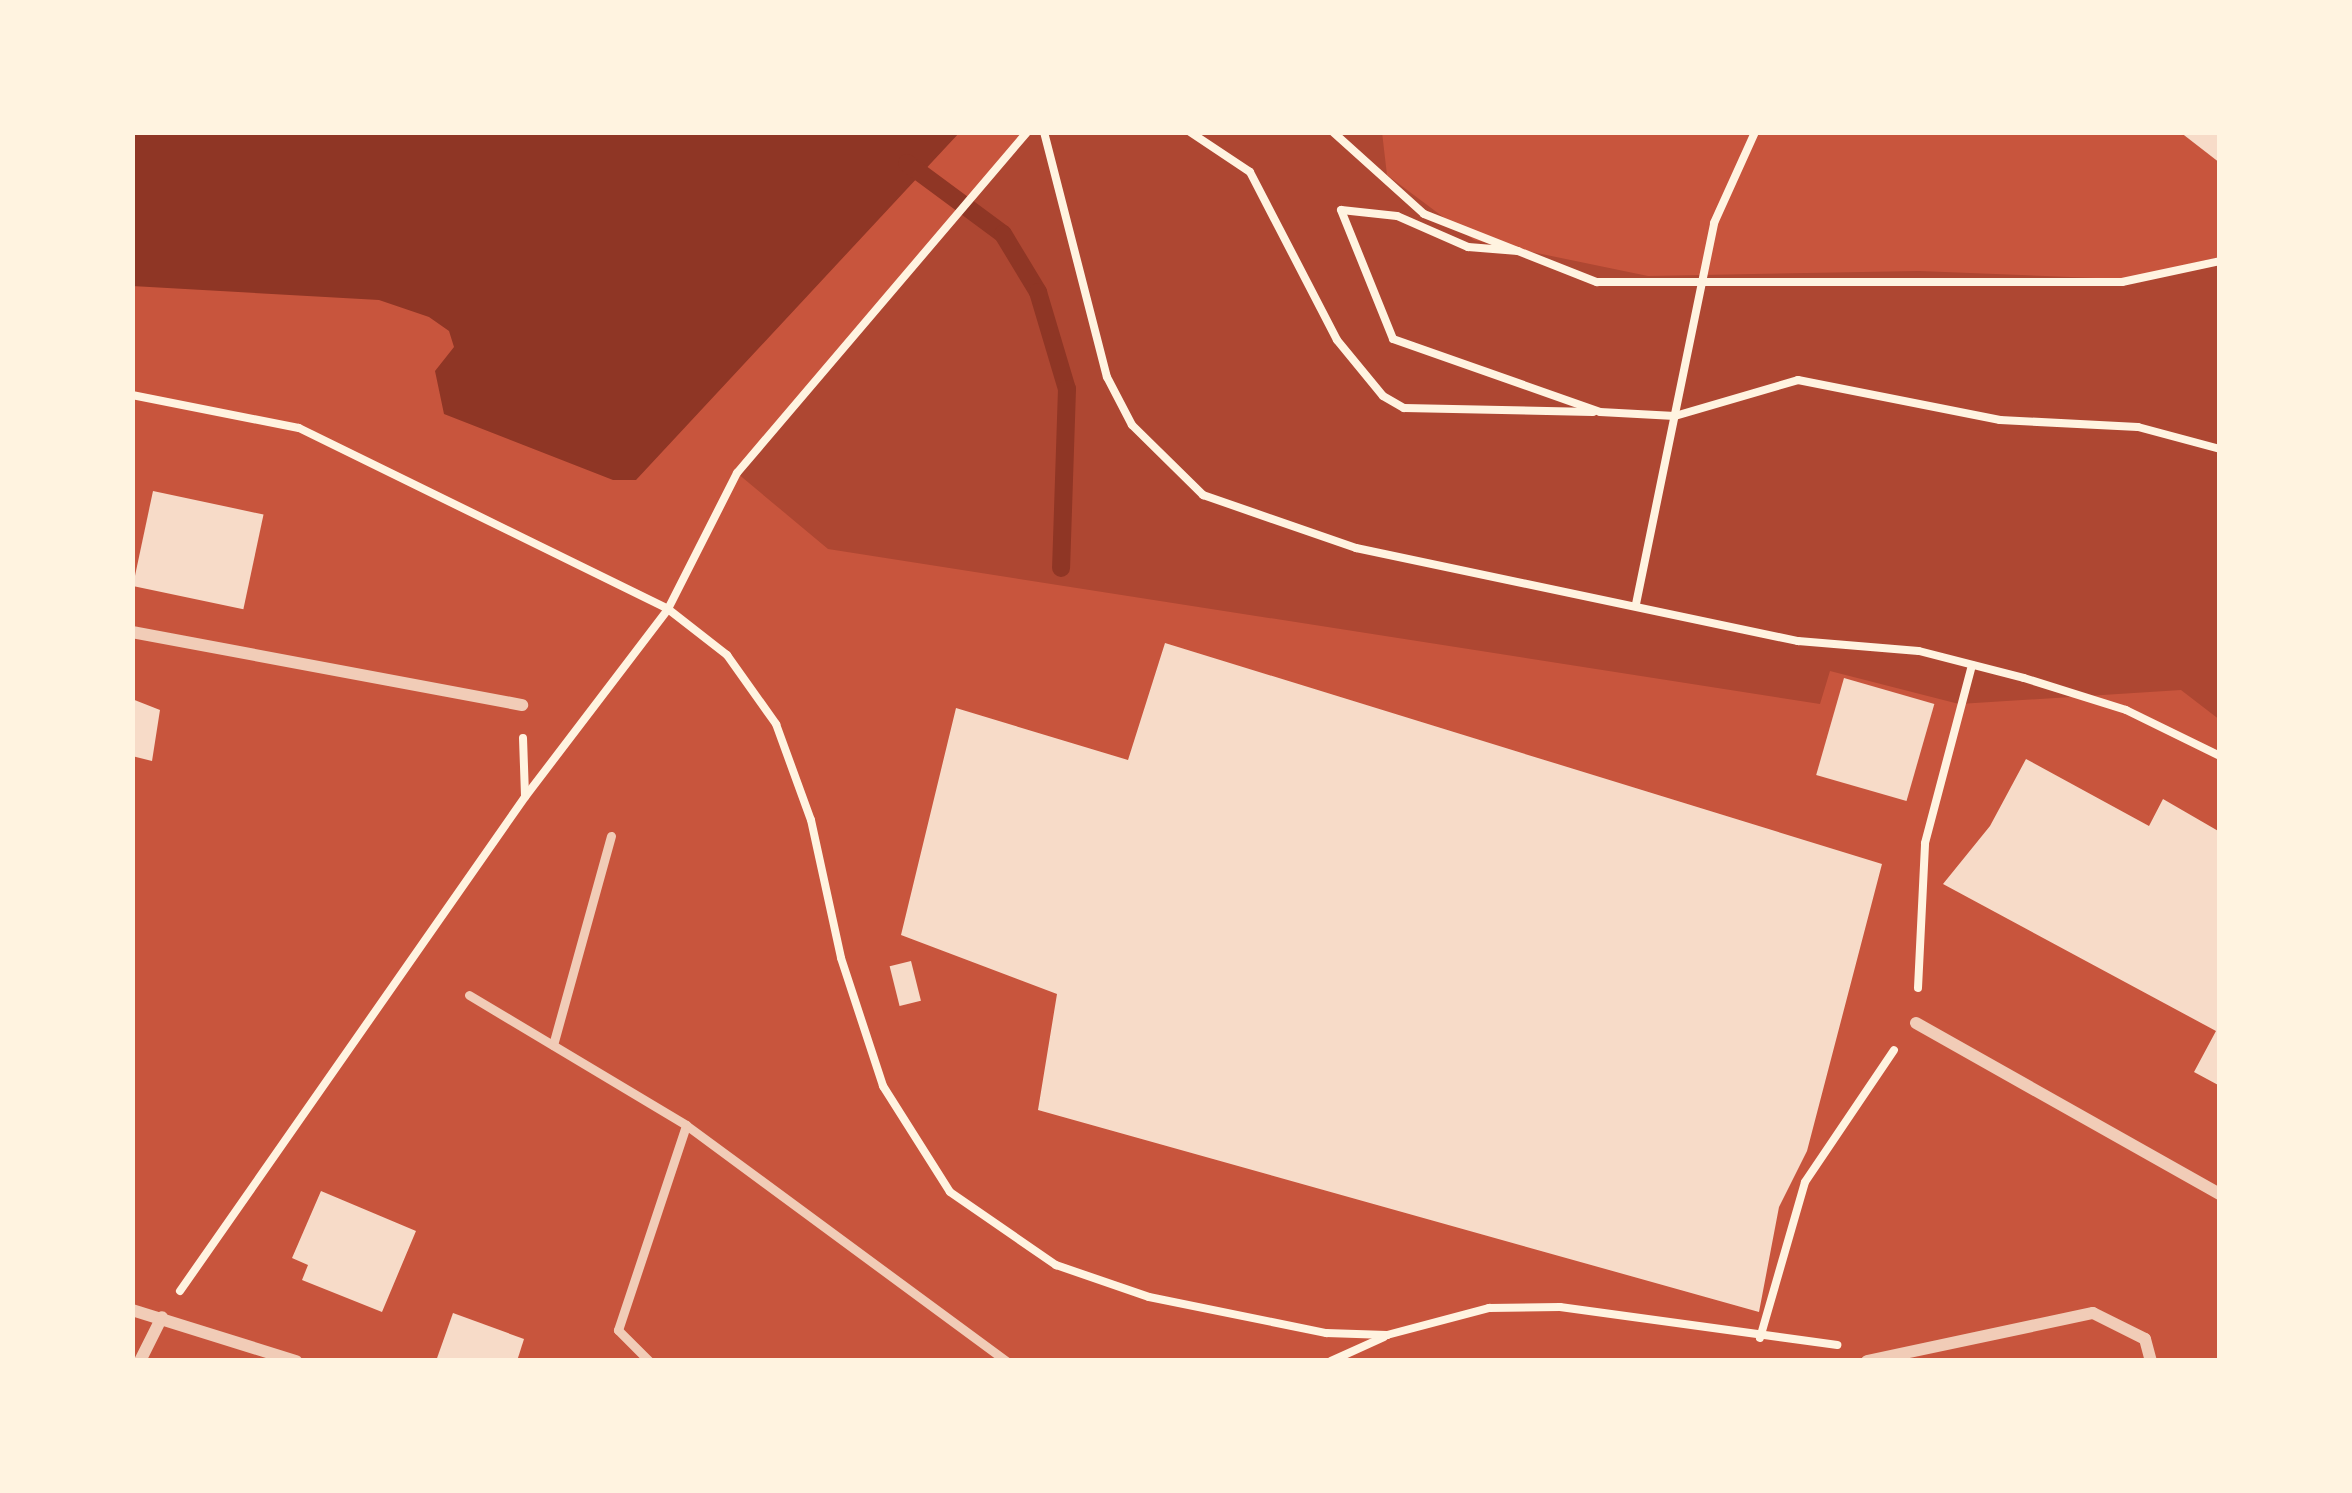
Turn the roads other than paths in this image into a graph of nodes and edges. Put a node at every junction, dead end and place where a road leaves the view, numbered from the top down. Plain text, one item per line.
1 (132, 632) edge
2 (522, 705) road end
3 (611, 836) dead end
4 (469, 995) dead end
5 (1916, 1023) road end
6 (553, 1046) junction
7 (686, 1125) junction
8 (2220, 1194) edge
9 (132, 1310) edge
10 (162, 1317) junction
11 (140, 1361) edge
12 (296, 1361) edge
13 (649, 1361) edge
14 (1006, 1361) edge
15 (1867, 1361) edge
16 (2151, 1361) edge

1 - 2 street
3 - 6 lane
4 - 6 lane
5 - 8 street
6 - 7 lane
7 - 13 lane
7 - 14 lane
9 - 10 street
10 - 11 street
10 - 12 street
15 - 16 street

